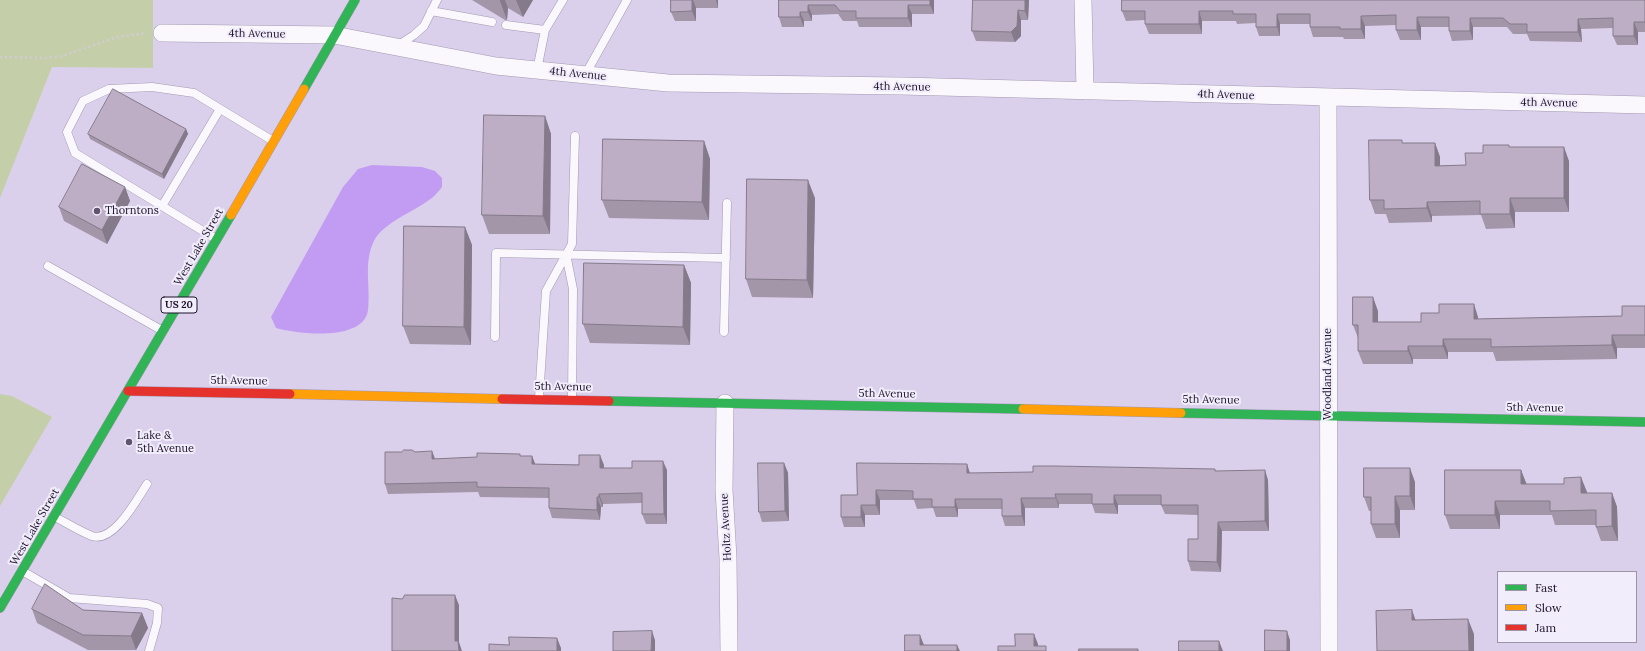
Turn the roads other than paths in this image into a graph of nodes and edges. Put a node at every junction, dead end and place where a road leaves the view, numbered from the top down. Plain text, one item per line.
1 (355, 0) edge
2 (437, 0) edge
3 (563, 0) edge
4 (627, 0) edge
5 (1083, 0) edge
6 (431, 11) junction
7 (492, 22) dead end
8 (506, 25) dead end
9 (545, 30) junction
10 (162, 32) road end
11 (334, 35) junction
12 (395, 46) junction
13 (537, 70) junction
14 (585, 75) junction
15 (1085, 91) junction
16 (1328, 98) junction
17 (1645, 105) edge
18 (220, 109) junction
19 (575, 136) dead end
20 (274, 141) junction
21 (727, 203) dead end
22 (162, 206) junction
23 (217, 240) junction
24 (566, 254) junction
25 (726, 258) junction
26 (48, 266) dead end
27 (163, 331) junction
28 (724, 332) dead end
29 (495, 337) dead end
30 (128, 391) junction
31 (539, 399) junction
32 (572, 399) junction
33 (725, 403) junction
34 (1328, 416) junction
35 (1645, 422) edge
36 (147, 484) dead end
37 (54, 517) junction
38 (23, 572) junction
39 (0, 608) edge
40 (149, 651) edge
41 (729, 651) edge
42 (1328, 651) edge

1 - 11 street, West Lake Street / US 20
2 - 6 lane
3 - 9 lane
4 - 14 lane
5 - 15 street
6 - 7 lane
6 - 12 lane
8 - 9 lane
9 - 13 lane
10 - 11 street, 4th Avenue
11 - 12 street, 4th Avenue
11 - 20 street, West Lake Street / US 20
12 - 13 street, 4th Avenue
13 - 14 street, 4th Avenue
14 - 15 street, 4th Avenue
15 - 16 street, 4th Avenue
16 - 17 street, 4th Avenue
16 - 34 street, Woodland Avenue
18 - 20 lane
18 - 22 lane
18 - 22 lane
19 - 24 lane
20 - 23 street, West Lake Street / US 20
21 - 25 lane
22 - 23 lane
23 - 27 street, West Lake Street / US 20
24 - 25 lane
24 - 29 lane
24 - 31 lane
24 - 32 lane
25 - 28 lane
26 - 27 lane
27 - 30 street, West Lake Street / US 20
30 - 31 street, 5th Avenue
30 - 37 street, West Lake Street / US 20
31 - 32 street, 5th Avenue
32 - 33 street, 5th Avenue
33 - 34 street, 5th Avenue
33 - 41 street, Holtz Avenue
34 - 35 street, 5th Avenue
34 - 42 street, Woodland Avenue
36 - 37 lane
37 - 38 street, West Lake Street / US 20
38 - 39 street, West Lake Street / US 20
38 - 40 lane

